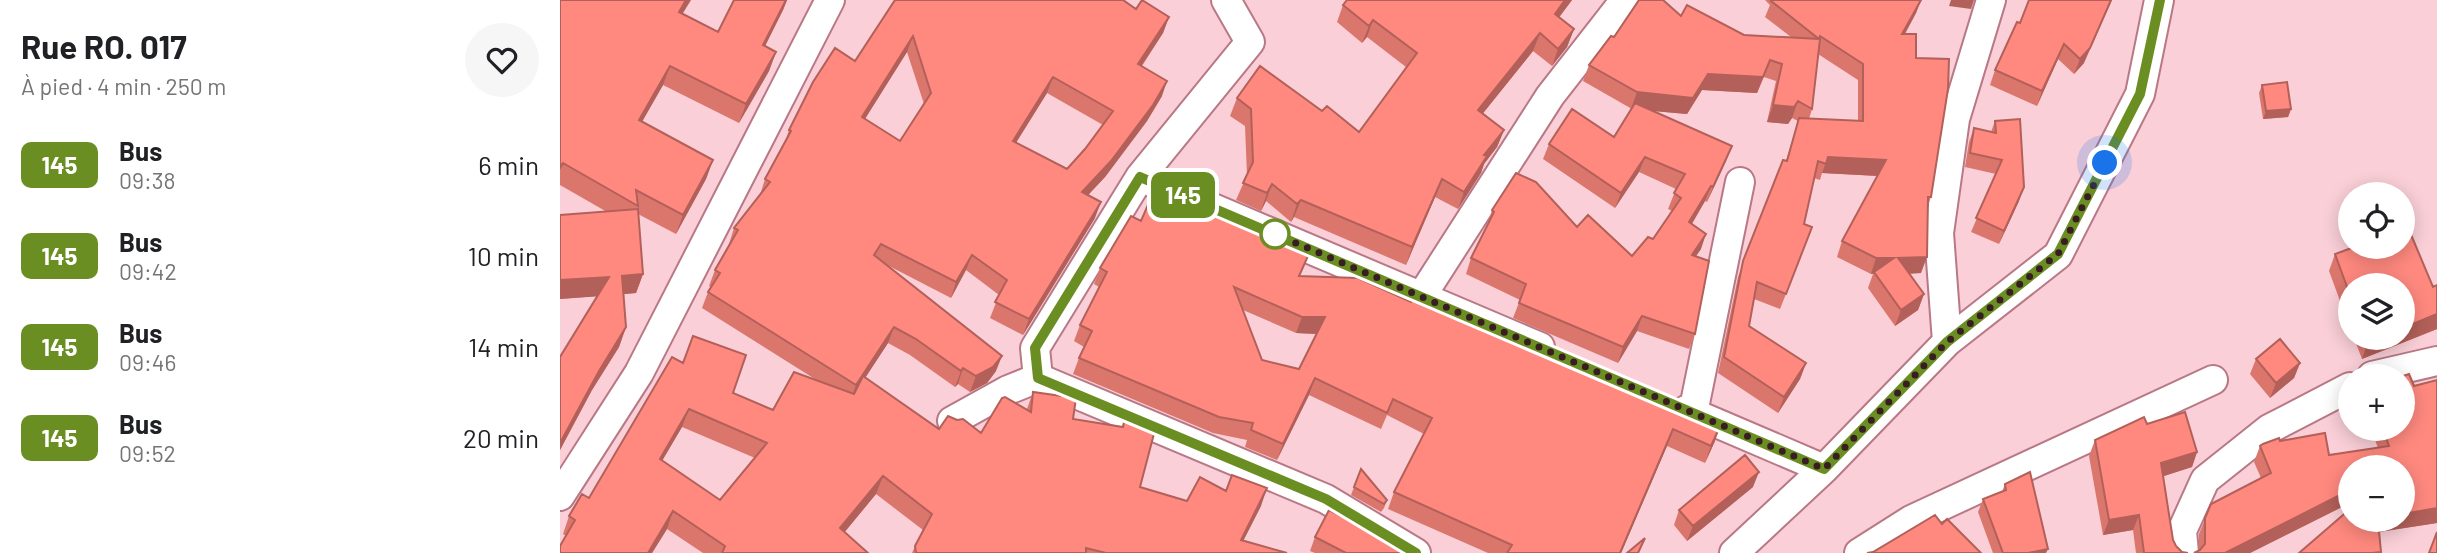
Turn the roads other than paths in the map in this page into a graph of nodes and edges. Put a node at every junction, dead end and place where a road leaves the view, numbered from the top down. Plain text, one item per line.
1 (830, 0) edge
2 (1226, 0) edge
3 (1625, 0) edge
4 (1991, 0) edge
5 (2160, 0) edge
6 (1140, 177) junction
7 (1740, 182) dead end
8 (1421, 297) junction
9 (1947, 342) junction
10 (1569, 360) edge
11 (2437, 361) edge
12 (2415, 366) edge
13 (1038, 378) junction
14 (2213, 380) dead end
15 (2338, 393) edge
16 (952, 421) edge
17 (1824, 469) junction
18 (560, 496) edge
19 (1416, 553) edge
20 (1734, 553) edge
21 (1858, 553) edge
22 (2183, 553) edge

1 - 18 street
2 - 6 street
3 - 8 street
4 - 9 street
5 - 9 street
6 - 8 street
6 - 13 street
7 - 17 street
8 - 10 street
9 - 17 street
11 - 12 street
13 - 16 street
13 - 19 street
14 - 21 street
15 - 22 street
17 - 20 street

